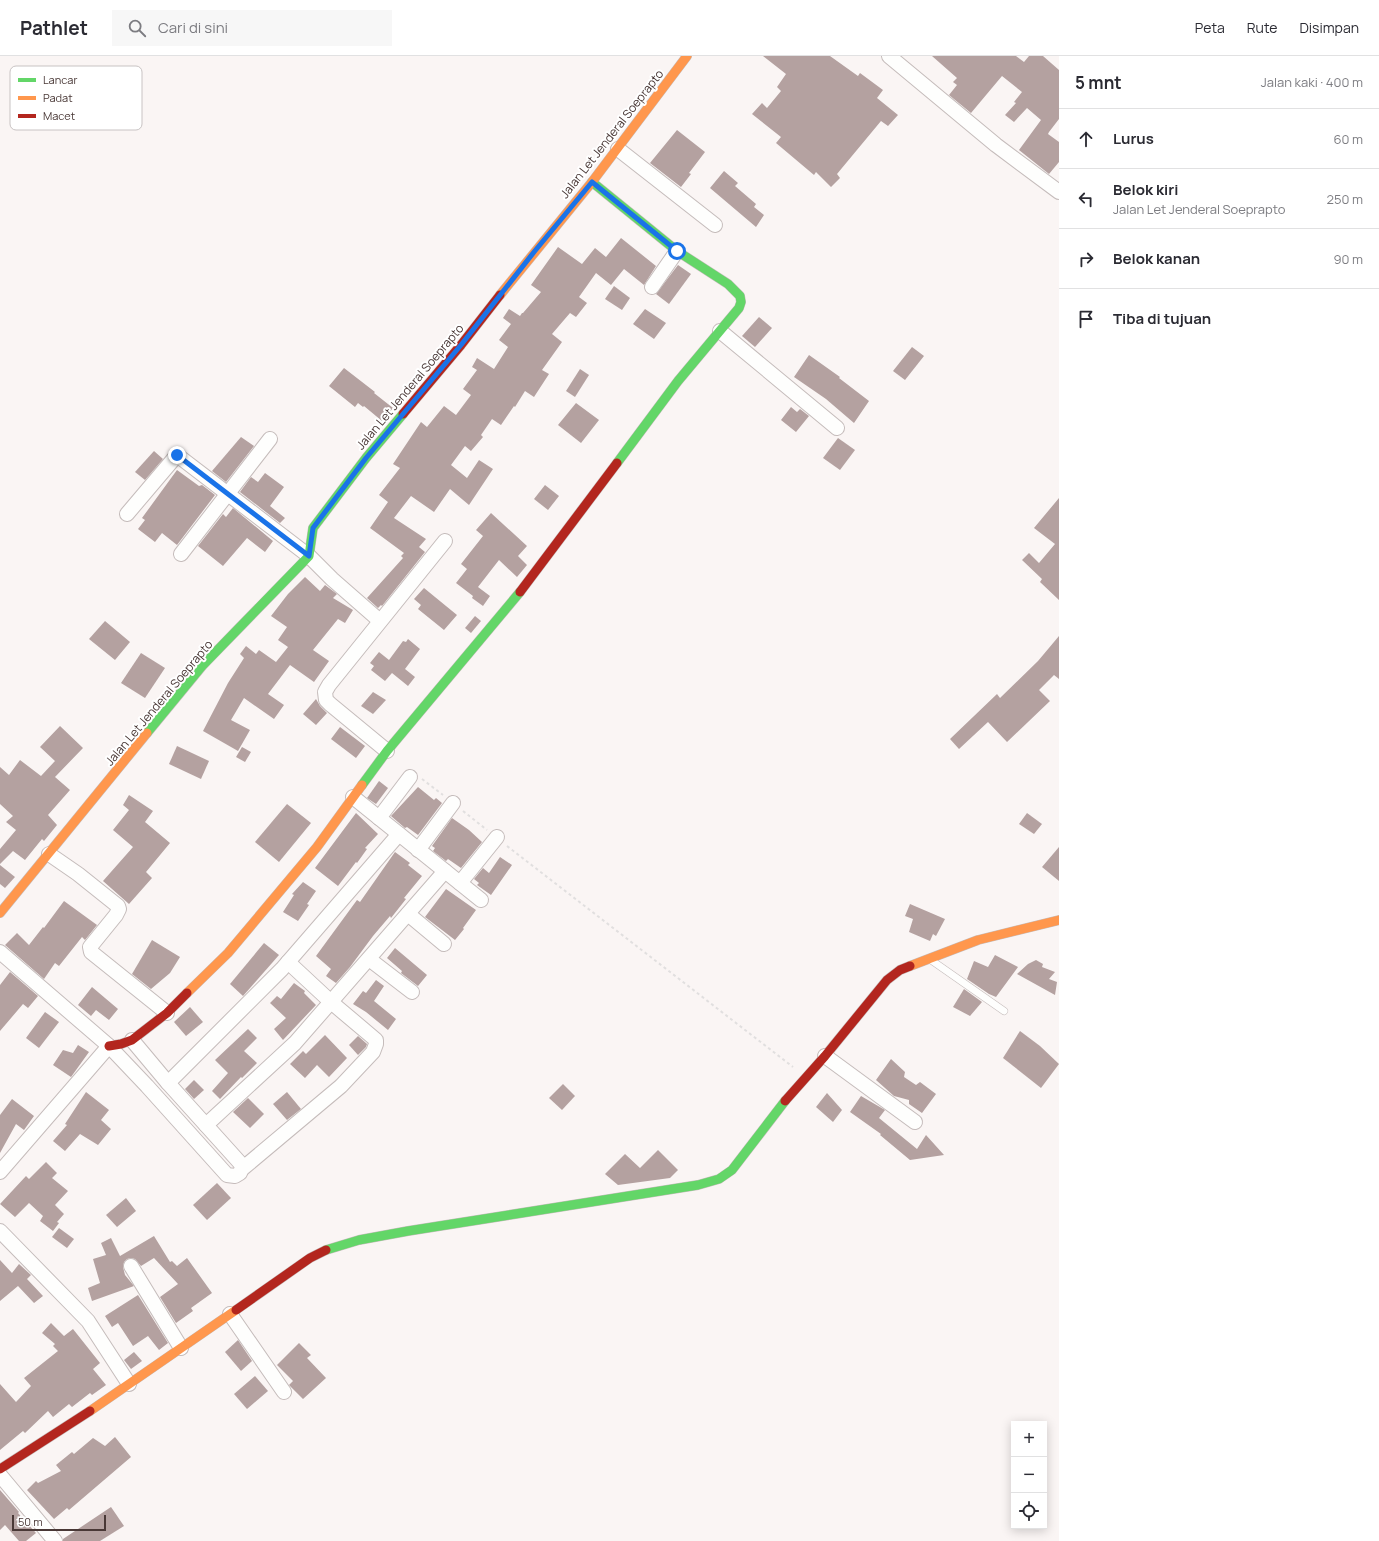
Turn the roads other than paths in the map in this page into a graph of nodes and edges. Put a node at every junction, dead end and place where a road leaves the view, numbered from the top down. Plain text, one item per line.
1 (686, 56) edge
2 (889, 56) edge
3 (618, 149) junction
4 (592, 182) junction
5 (1059, 192) edge
6 (714, 225) dead end
7 (677, 251) junction
8 (652, 287) dead end
9 (720, 331) junction
10 (836, 428) dead end
11 (270, 439) dead end
12 (228, 494) junction
13 (127, 514) dead end
14 (445, 541) dead end
15 (181, 554) dead end
16 (309, 556) junction
17 (380, 621) junction
18 (387, 751) junction
19 (414, 776) road end
20 (353, 797) junction
21 (453, 804) road end
22 (379, 818) junction
23 (399, 834) junction
24 (497, 838) road end
25 (418, 850) junction
26 (49, 854) junction
27 (445, 871) junction
28 (460, 883) junction
29 (481, 900) dead end
30 (0, 913) edge
31 (408, 914) junction
32 (1059, 920) edge
33 (444, 944) dead end
34 (0, 952) edge
35 (928, 958) junction
36 (369, 959) junction
37 (288, 962) junction
38 (412, 992) dead end
39 (331, 1002) junction
40 (1004, 1011) dead end
41 (167, 1014) junction
42 (132, 1040) junction
43 (109, 1046) junction
44 (825, 1056) junction
45 (168, 1083) junction
46 (915, 1122) dead end
47 (206, 1125) junction
48 (242, 1169) junction
49 (0, 1172) edge
50 (0, 1231) edge
51 (131, 1266) dead end
52 (230, 1314) junction
53 (181, 1348) junction
54 (129, 1384) junction
55 (284, 1392) dead end
56 (0, 1469) edge
57 (0, 1475) edge
58 (55, 1541) edge

1 - 3 street, Jalan Let Jenderal Soeprapto
2 - 5 street
3 - 4 street, Jalan Let Jenderal Soeprapto
3 - 6 street
4 - 7 street
4 - 16 street, Jalan Let Jenderal Soeprapto
7 - 8 street
7 - 9 street
9 - 10 street
9 - 18 street
11 - 12 street
12 - 13 street
12 - 15 street
12 - 16 street
14 - 17 street
16 - 17 street
16 - 26 street, Jalan Let Jenderal Soeprapto
17 - 18 street
18 - 20 street
19 - 22 street
20 - 22 street
20 - 41 street
21 - 25 street
22 - 23 street
23 - 25 street
23 - 37 street
24 - 28 street
25 - 27 street
26 - 30 street, Jalan Let Jenderal Soeprapto
26 - 41 street
27 - 28 street
27 - 31 street
28 - 29 street
31 - 33 street
31 - 36 street
32 - 35 street
34 - 43 street
35 - 40 lane
35 - 44 street
36 - 38 street
36 - 39 street
37 - 39 street
37 - 45 street
39 - 47 street
39 - 48 street
41 - 42 street
42 - 43 street
42 - 45 street
43 - 48 street
43 - 49 street
44 - 46 street
44 - 52 street
45 - 47 street
47 - 48 street
50 - 54 street
51 - 53 street
52 - 53 street
52 - 55 street
53 - 54 street
54 - 56 street
57 - 58 street

